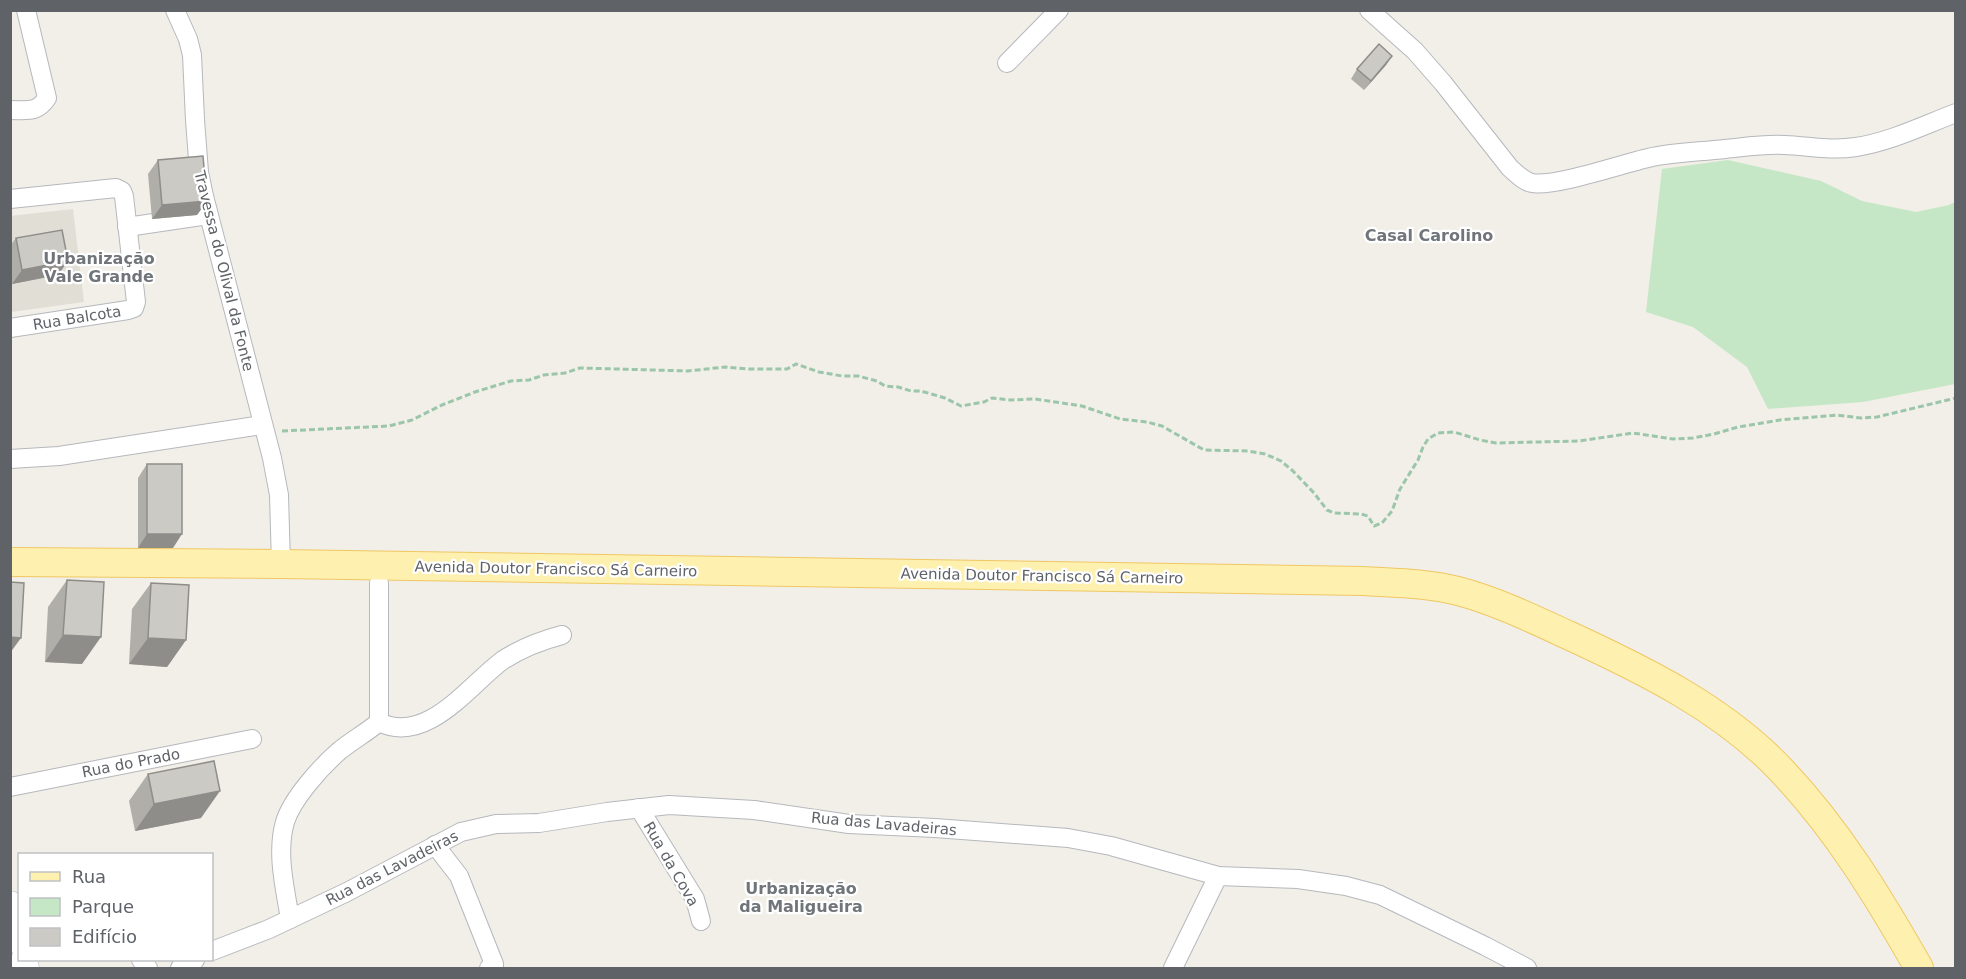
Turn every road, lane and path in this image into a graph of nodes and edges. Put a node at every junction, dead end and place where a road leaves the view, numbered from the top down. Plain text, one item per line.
1 (26, 10) edge
2 (175, 10) edge
3 (1059, 10) edge
4 (1369, 10) edge
5 (1007, 63) dead end
6 (10, 110) edge
7 (1956, 113) edge
8 (10, 199) edge
9 (208, 215) junction
10 (127, 227) junction
11 (10, 328) edge
12 (1956, 398) edge
13 (263, 428) junction
14 (10, 459) edge
15 (10, 562) edge
16 (281, 564) junction
17 (10, 578) edge
18 (379, 583) junction
19 (562, 635) dead end
20 (379, 723) junction
21 (252, 739) dead end
22 (10, 787) edge
23 (639, 808) junction
24 (435, 845) junction
25 (1218, 876) junction
26 (10, 904) edge
27 (290, 919) junction
28 (701, 921) dead end
29 (18, 934) edge
30 (213, 951) edge
31 (193, 961) edge
32 (180, 969) edge
33 (489, 969) edge
34 (1173, 969) edge
35 (1527, 969) edge
36 (1901, 969) edge
37 (1919, 969) edge

1 - 6 street
2 - 9 street, Travessa do Olival da Fonte
3 - 5 street
4 - 7 street
8 - 10 street, Rua Balcota
9 - 10 street
9 - 13 street, Travessa do Olival da Fonte
10 - 11 street, Rua Balcota
12 - 13 path
13 - 14 street
13 - 16 street, Travessa do Olival da Fonte
15 - 16 main road, Avenida Doutor Francisco Sá Carneiro
16 - 37 main road, Avenida Doutor Francisco Sá Carneiro
17 - 18 main road, Avenida Doutor Francisco Sá Carneiro
18 - 20 street
18 - 36 main road, Avenida Doutor Francisco Sá Carneiro
19 - 20 street
20 - 27 street
21 - 22 street, Rua do Prado
23 - 24 street, Rua das Lavadeiras
23 - 25 street, Rua das Lavadeiras
23 - 28 street, Rua da Cova
24 - 27 street, Rua das Lavadeiras
24 - 33 street
25 - 34 street
25 - 35 street, Rua das Lavadeiras
26 - 29 street
27 - 30 street, Rua das Lavadeiras
31 - 32 street

